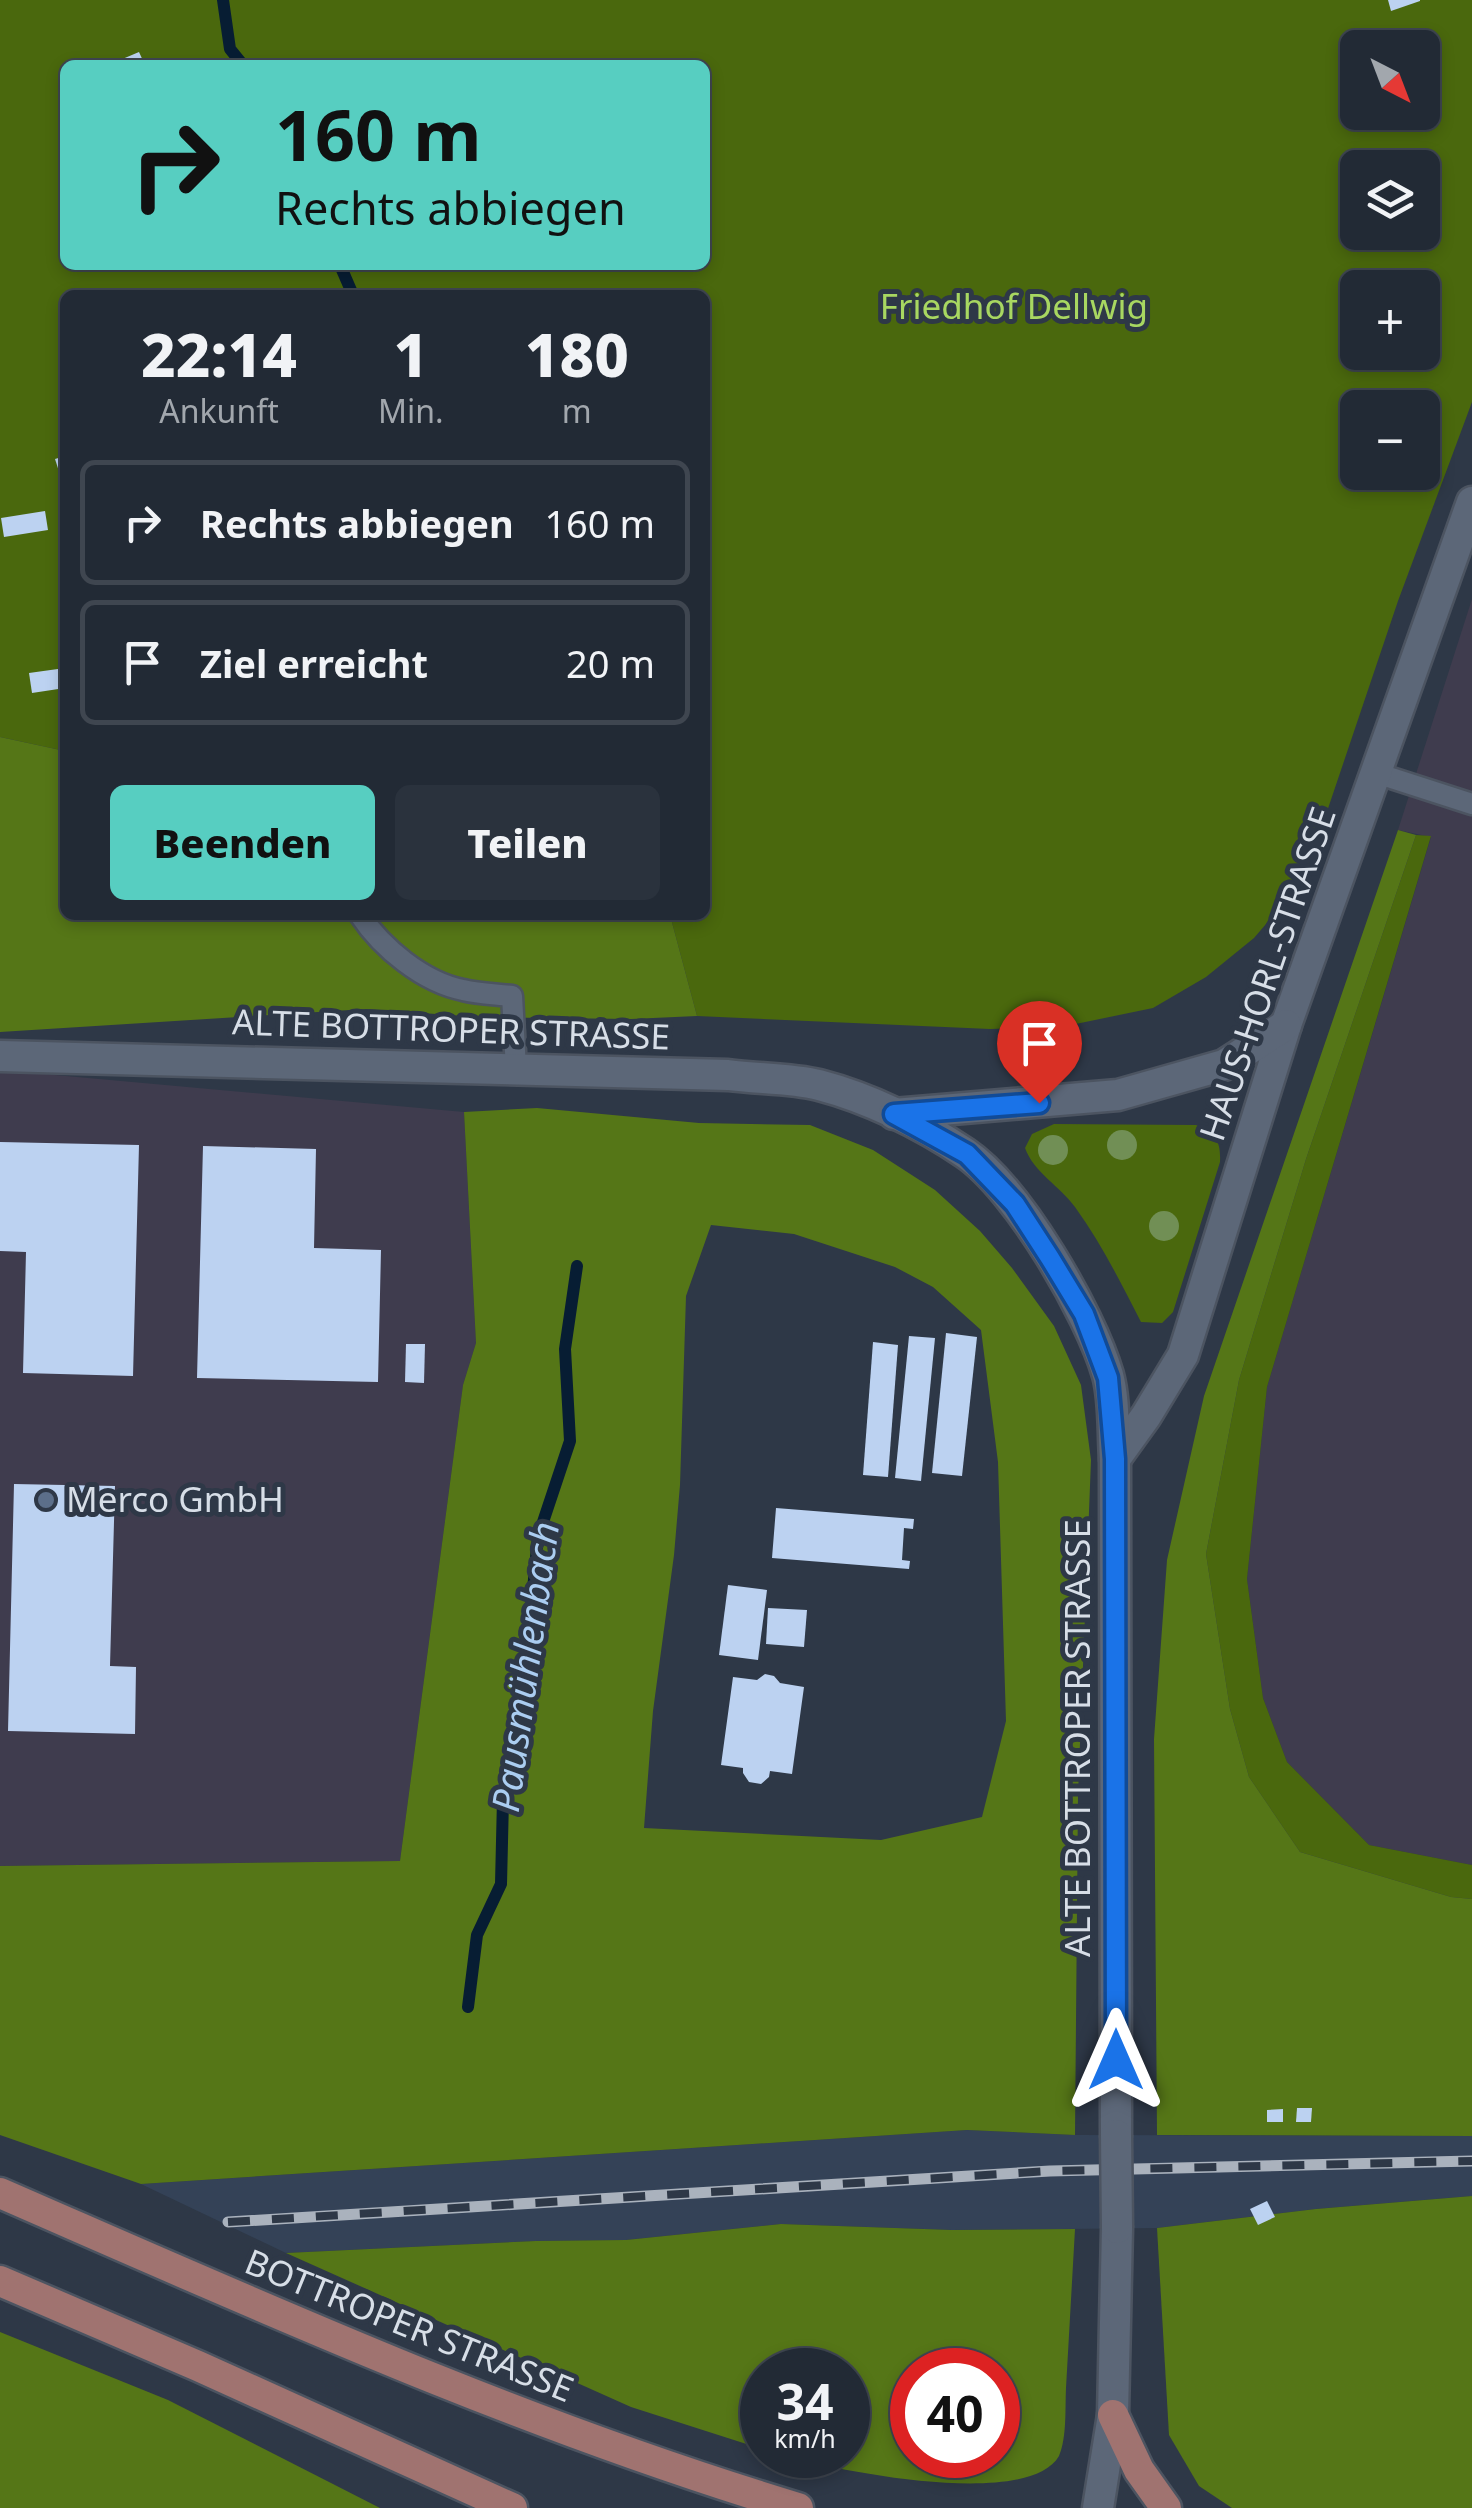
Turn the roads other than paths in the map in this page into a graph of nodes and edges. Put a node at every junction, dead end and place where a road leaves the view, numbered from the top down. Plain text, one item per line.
1 (1472, 502) edge
2 (1376, 773) junction
3 (1472, 804) edge
4 (364, 920) edge
5 (1286, 1025) junction
6 (0, 1056) edge
7 (516, 1069) junction
8 (894, 1114) junction
9 (1115, 1459) junction
10 (0, 2193) edge
11 (0, 2281) edge
12 (1112, 2415) junction
13 (512, 2508) edge
14 (798, 2508) edge
15 (1098, 2508) edge
16 (1166, 2508) edge

1 - 2 street, HAUS-HORL-STRASSE
2 - 3 lane
2 - 5 street, HAUS-HORL-STRASSE
4 - 7 lane
5 - 8 street, ALTE BOTTROPER STRASSE
5 - 9 street, HAUS-HORL-STRASSE
6 - 7 street, ALTE BOTTROPER STRASSE
7 - 8 street, ALTE BOTTROPER STRASSE
8 - 9 street, ALTE BOTTROPER STRASSE
9 - 12 street, ALTE BOTTROPER STRASSE, bridge
10 - 14 main road, BOTTROPER STRASSE
11 - 13 main road
12 - 15 street, ALTE BOTTROPER STRASSE
12 - 16 main road

